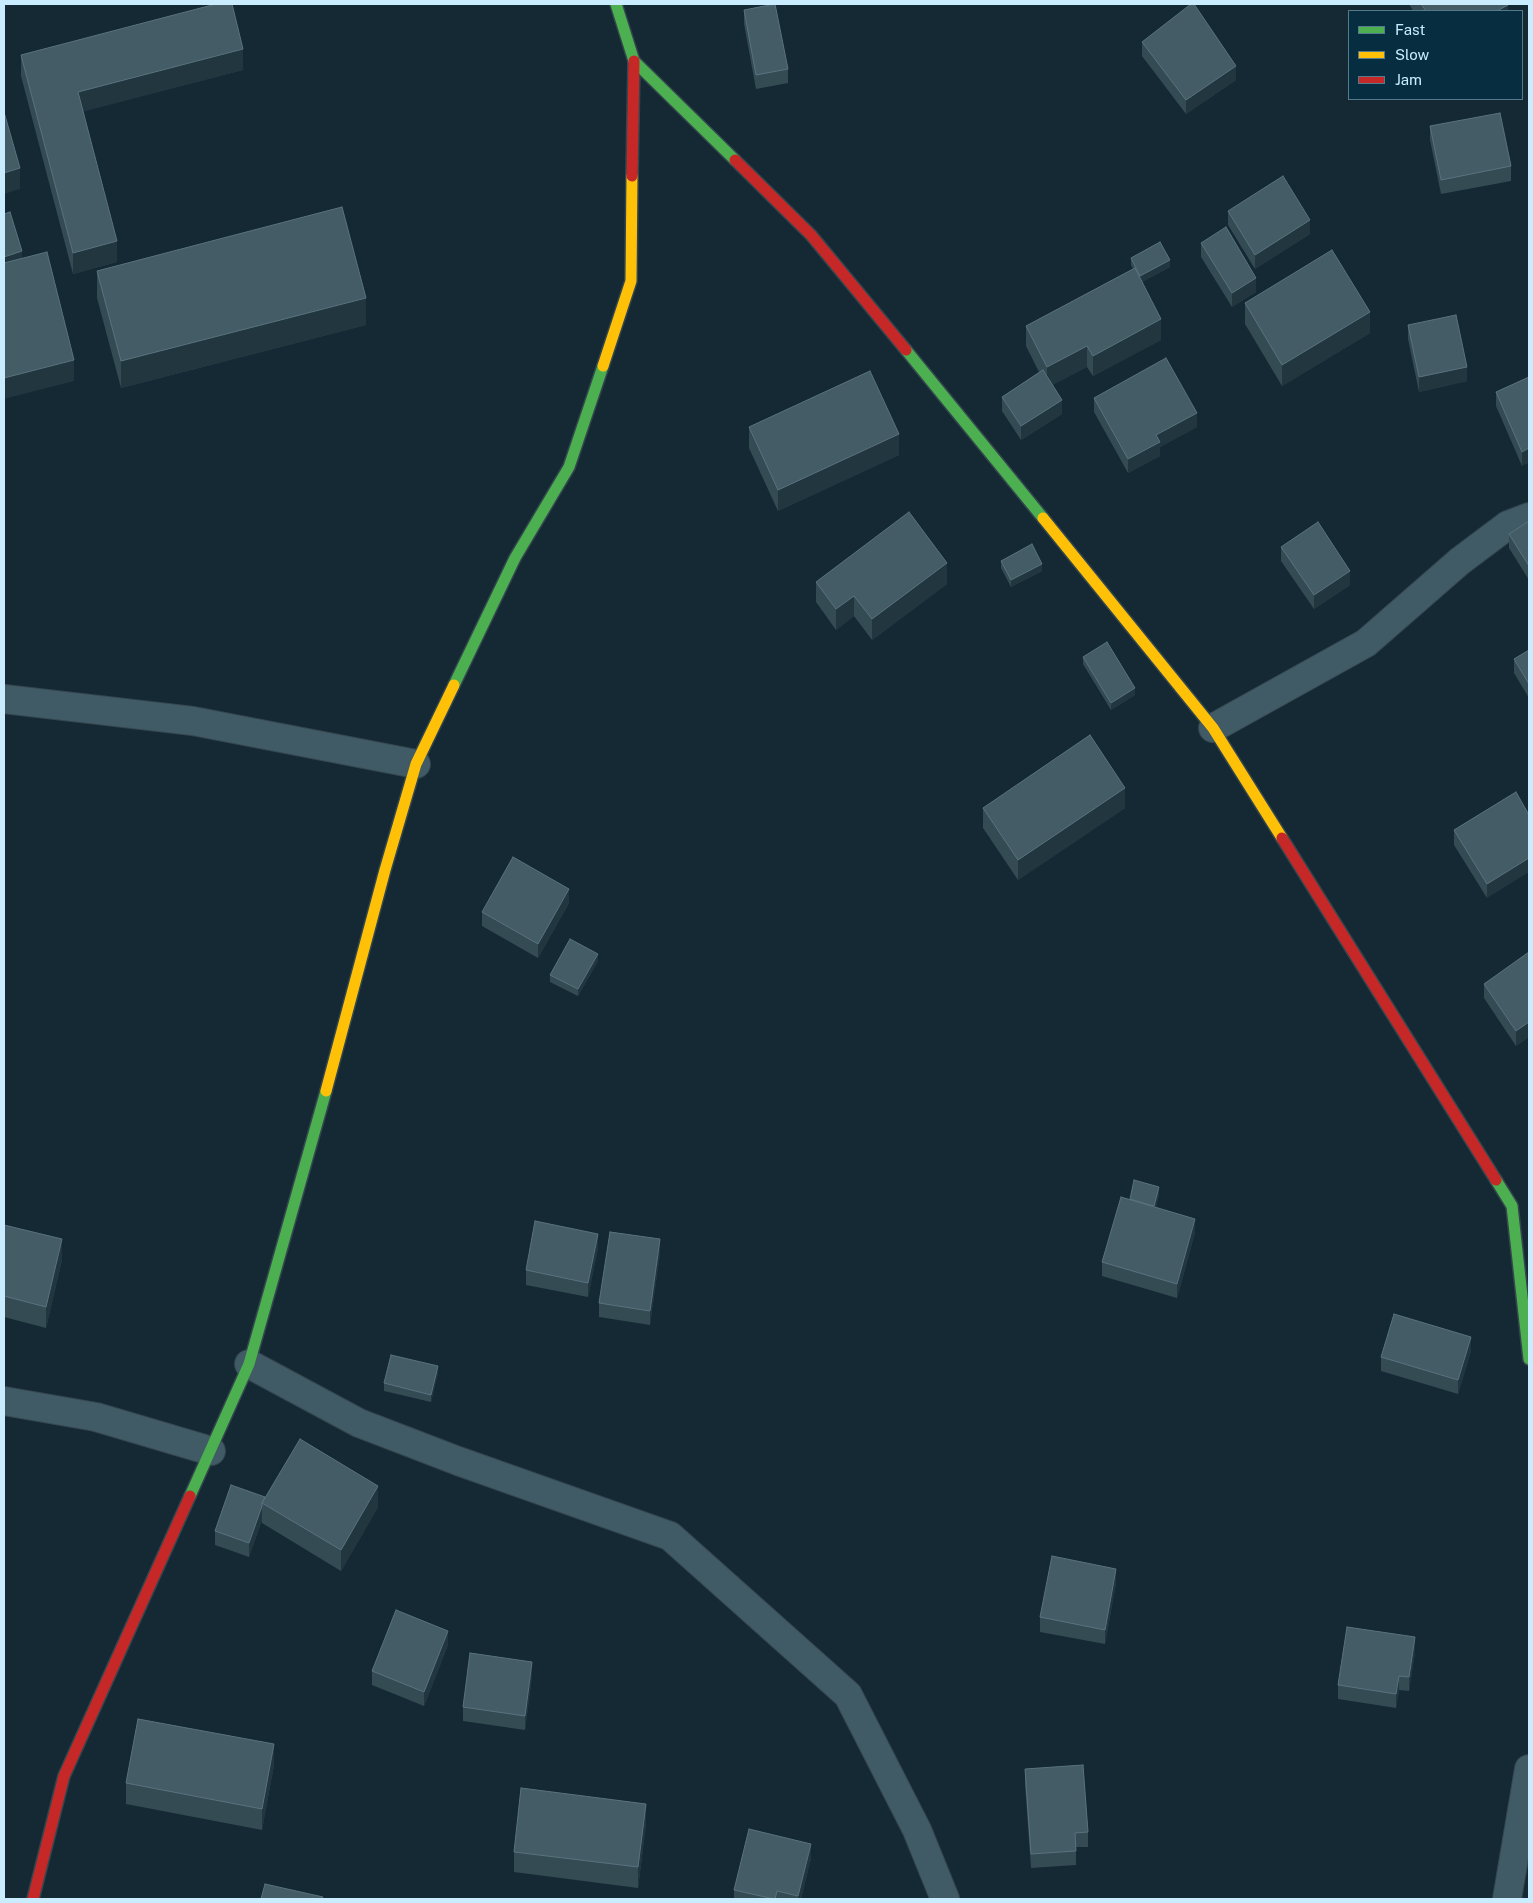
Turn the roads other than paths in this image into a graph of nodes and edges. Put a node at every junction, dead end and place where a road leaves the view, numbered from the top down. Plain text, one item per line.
1 (616, 4) edge
2 (634, 61) junction
3 (1529, 517) edge
4 (4, 699) edge
5 (1213, 728) junction
6 (416, 764) junction
7 (1521, 1210) edge
8 (1529, 1359) edge
9 (249, 1364) junction
10 (4, 1401) edge
11 (211, 1451) junction
12 (1529, 1769) edge
13 (33, 1899) edge
14 (945, 1899) edge
15 (1507, 1899) edge

1 - 2 street
2 - 5 street
2 - 6 street
3 - 5 street
4 - 6 street
5 - 7 street
6 - 9 street
7 - 8 street
9 - 11 street
9 - 14 street
10 - 11 street
11 - 13 street
12 - 15 street

